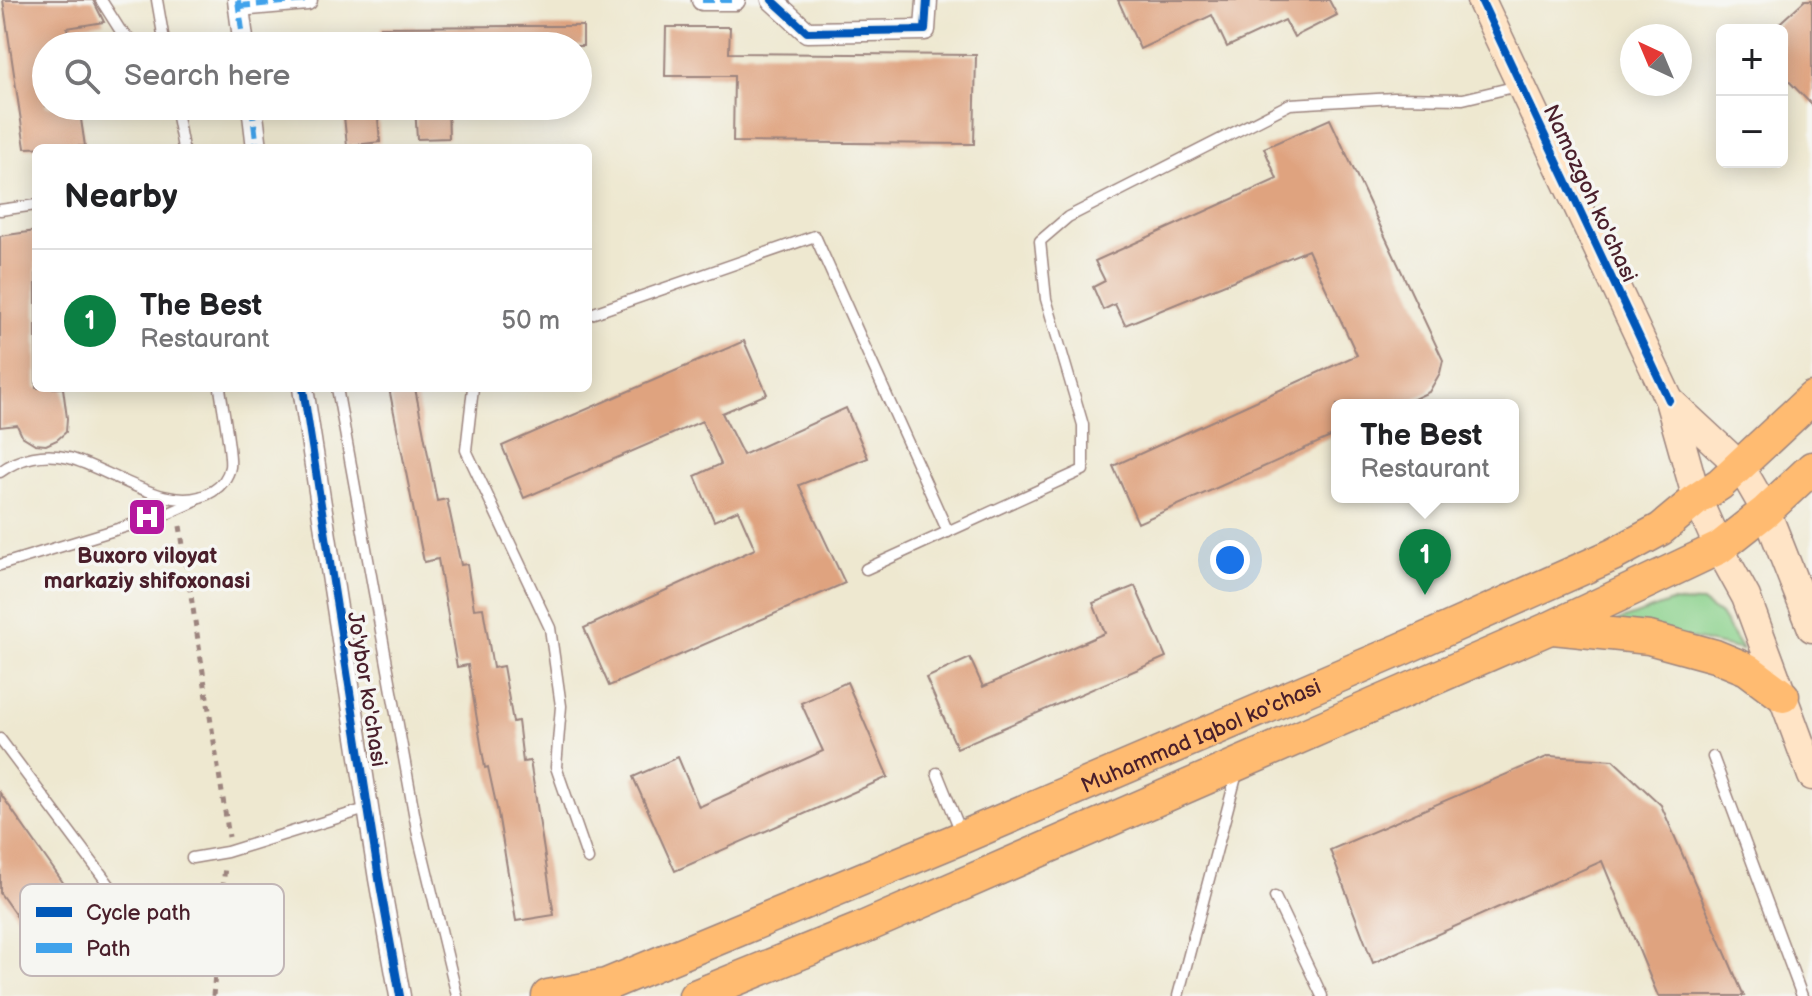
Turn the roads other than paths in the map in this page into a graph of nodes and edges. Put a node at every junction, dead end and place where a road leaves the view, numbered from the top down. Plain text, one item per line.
1 (101, 0) edge
2 (157, 0) edge
3 (307, 0) edge
4 (702, 0) edge
5 (735, 0) edge
6 (772, 0) edge
7 (927, 0) edge
8 (1481, 0) edge
9 (238, 3) edge
10 (122, 32) edge
11 (163, 32) edge
12 (242, 32) edge
13 (1520, 85) junction
14 (178, 120) edge
15 (254, 120) edge
16 (182, 144) edge
17 (257, 144) edge
18 (32, 206) edge
19 (0, 210) edge
20 (592, 314) edge
21 (221, 392) edge
22 (304, 392) edge
23 (338, 392) edge
24 (473, 392) edge
25 (1812, 398) edge
26 (1669, 400) junction
27 (1740, 466) junction
28 (1812, 468) edge
29 (0, 472) edge
30 (203, 498) junction
31 (1697, 499) junction
32 (1766, 511) junction
33 (948, 532) junction
34 (1719, 548) junction
35 (0, 565) edge
36 (866, 569) dead end
37 (1550, 628) junction
38 (1812, 628) edge
39 (1783, 696) junction
40 (0, 739) edge
41 (1713, 757) dead end
42 (1239, 763) junction
43 (937, 773) dead end
44 (1812, 776) edge
45 (369, 808) junction
46 (963, 837) junction
47 (192, 858) dead end
48 (588, 859) dead end
49 (109, 884) edge
50 (1275, 897) dead end
51 (400, 996) edge
52 (457, 996) edge
53 (548, 996) edge
54 (695, 996) edge
55 (1178, 996) edge
56 (1322, 996) edge
57 (1802, 996) edge

1 - 10 lane
2 - 11 lane
3 - 9 street
4 - 5 street
6 - 7 street
8 - 13 main road, Namozgoh ko'chasi
9 - 12 street
13 - 26 main road, Namozgoh ko'chasi
13 - 33 lane
14 - 16 lane
15 - 17 street
18 - 19 lane
20 - 33 lane
21 - 30 lane
22 - 45 street, Jo'ybor ko'chasi
23 - 52 lane
24 - 48 lane
25 - 27 main road, Muhammad Iqbol ko'chasi
26 - 27 main road, Namozgoh ko'chasi
26 - 31 main road, Namozgoh ko'chasi
27 - 31 main road, Muhammad Iqbol ko'chasi
27 - 32 main road, Namozgoh ko'chasi
28 - 32 main road, Muhammad Iqbol ko'chasi
29 - 30 lane
30 - 35 lane
31 - 34 main road, Namozgoh ko'chasi
31 - 46 main road, Muhammad Iqbol ko'chasi
32 - 34 main road, Muhammad Iqbol ko'chasi
32 - 38 main road, Namozgoh ko'chasi
33 - 36 lane
34 - 37 main road, Muhammad Iqbol ko'chasi
34 - 39 main road, Namozgoh ko'chasi
37 - 39 main road
37 - 42 main road, Muhammad Iqbol ko'chasi
39 - 44 main road, Namozgoh ko'chasi
40 - 49 lane
41 - 57 lane
42 - 54 main road, Muhammad Iqbol ko'chasi
42 - 55 lane
43 - 46 lane
45 - 47 lane
45 - 51 street, Jo'ybor ko'chasi
46 - 53 main road, Muhammad Iqbol ko'chasi
50 - 56 lane

